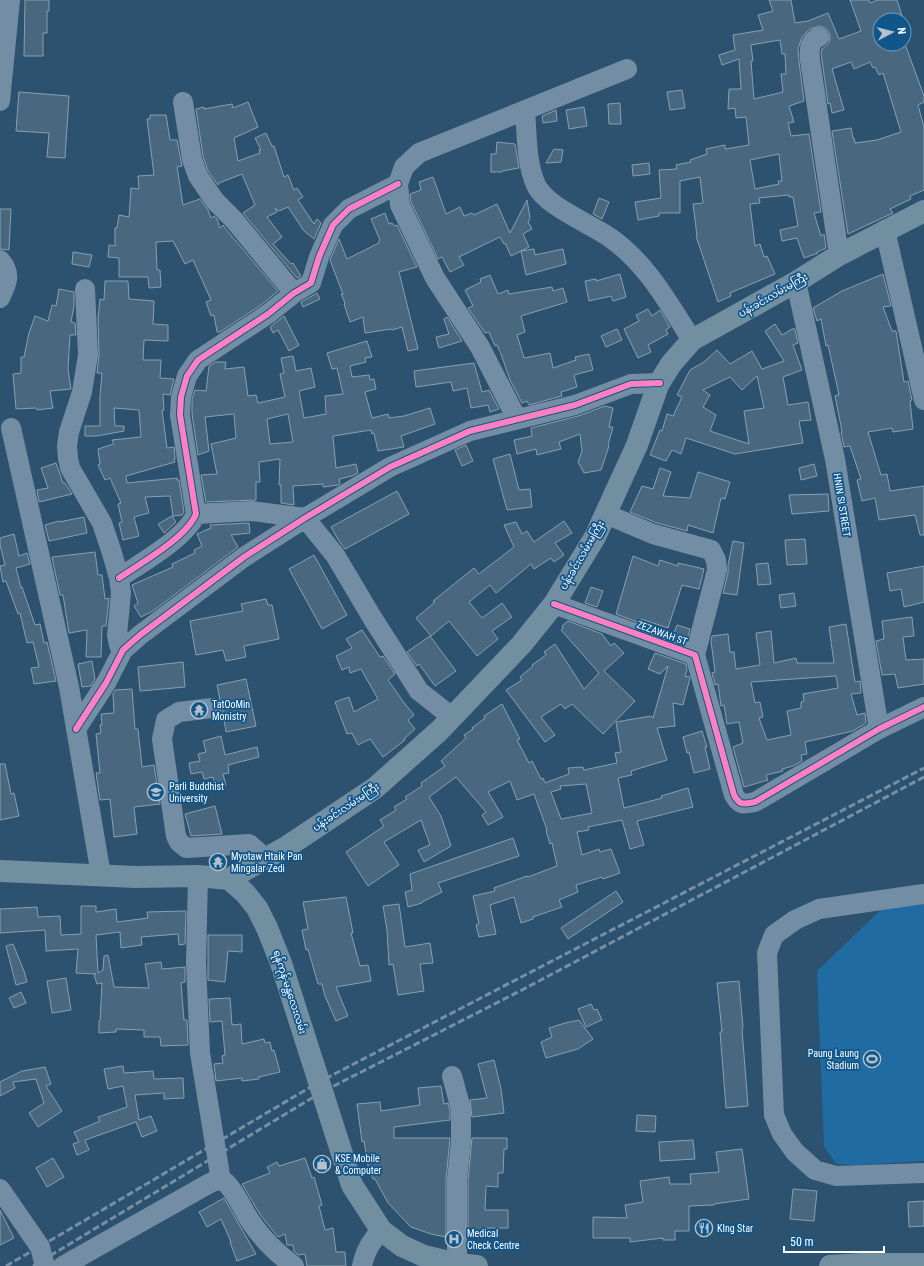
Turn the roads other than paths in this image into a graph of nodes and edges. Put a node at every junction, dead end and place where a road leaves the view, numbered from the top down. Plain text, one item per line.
1 (10, 0) edge
2 (819, 38) dead end
3 (627, 69) dead end
4 (0, 101) edge
5 (183, 102) dead end
6 (525, 110) junction
7 (398, 184) junction
8 (924, 211) edge
9 (885, 230) junction
10 (839, 255) junction
11 (0, 260) edge
12 (796, 282) junction
13 (85, 289) dead end
14 (294, 292) junction
15 (0, 298) edge
16 (692, 340) junction
17 (660, 383) junction
18 (924, 400) edge
19 (517, 419) junction
20 (11, 428) dead end
21 (196, 514) junction
22 (606, 514) junction
23 (304, 518) junction
24 (119, 578) junction
25 (554, 604) junction
26 (123, 650) junction
27 (695, 655) junction
28 (212, 708) dead end
29 (924, 708) edge
30 (452, 717) junction
31 (76, 729) junction
32 (880, 729) junction
33 (266, 859) junction
34 (0, 871) edge
35 (101, 875) junction
36 (198, 876) junction
37 (229, 879) junction
38 (924, 894) edge
39 (452, 1076) dead end
40 (924, 1173) edge
41 (221, 1180) junction
42 (0, 1189) edge
43 (381, 1230) junction
44 (924, 1264) edge
45 (467, 1265) edge
46 (45, 1266) edge
47 (63, 1266) edge
48 (294, 1266) edge
49 (362, 1266) edge
50 (830, 1266) edge

1 - 4 street
2 - 10 street
3 - 6 street
5 - 14 street
6 - 7 street
6 - 16 street
7 - 14 street
7 - 19 street
8 - 9 main road, ပန်းခင်းလမ်းမကြီး
9 - 10 main road, ပန်းခင်းလမ်းမကြီး
9 - 18 street
10 - 12 main road, ပန်းခင်းလမ်းမကြီး
11 - 15 street
12 - 16 main road, ပန်းခင်းလမ်းမကြီး
12 - 32 street, HNIN SI STREET
13 - 24 street
14 - 21 street
16 - 17 main road, ပန်းခင်းလမ်းမကြီး
17 - 19 street
17 - 22 main road, ပန်းခင်းလမ်းမကြီး
19 - 23 street
20 - 31 street
21 - 23 street
21 - 24 street
22 - 25 main road, ပန်းခင်းလမ်းမကြီး
22 - 27 street
23 - 26 street
23 - 30 street
24 - 26 street
25 - 27 street, ZEZAWAH ST
25 - 30 main road, ပန်းခင်းလမ်းမကြီး
26 - 31 street
27 - 32 street, ZEZAWAH ST
28 - 33 street
29 - 32 street
30 - 33 main road, ပန်းခင်းလမ်းမကြီး
31 - 35 street
33 - 37 main road, ပန်းခင်းလမ်းမကြီး
34 - 35 main road
35 - 36 main road
36 - 37 main road
36 - 41 street
37 - 43 main road, ရန်ကုန်-မန္တလေးလမ်း
38 - 40 street
39 - 45 street
41 - 47 street
41 - 48 street
42 - 46 street
43 - 45 main road, ရန်ကုန်-မန္တလေးလမ်း
43 - 49 street
44 - 50 main road

